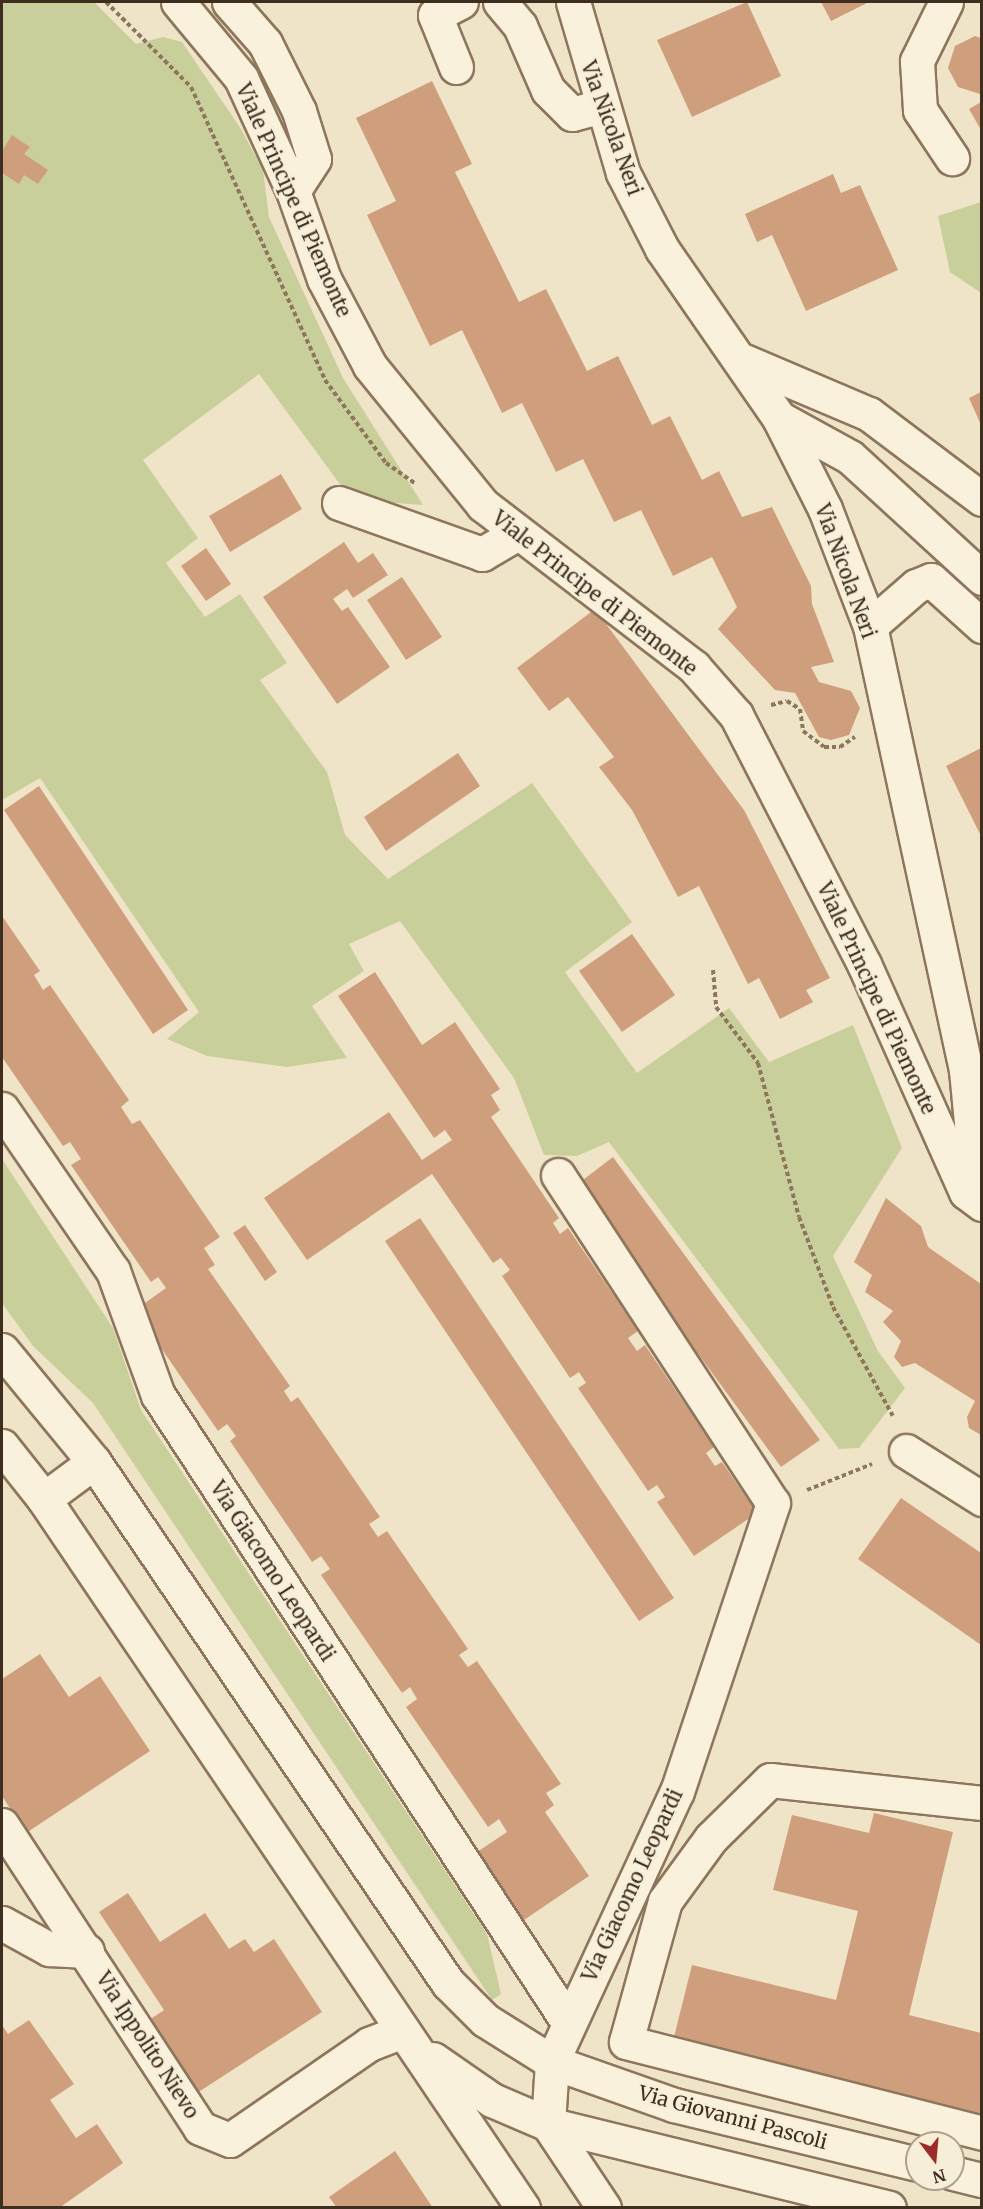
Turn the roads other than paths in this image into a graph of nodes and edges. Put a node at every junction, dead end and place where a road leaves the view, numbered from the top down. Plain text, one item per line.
1 (178, 2) edge
2 (229, 2) edge
3 (461, 2) edge
4 (500, 2) edge
5 (573, 2) edge
6 (946, 2) edge
7 (456, 67) dead end
8 (602, 106) junction
9 (952, 158) dead end
10 (293, 191) junction
11 (744, 361) junction
12 (779, 418) junction
13 (981, 499) edge
14 (339, 502) dead end
15 (518, 533) junction
16 (981, 578) edge
17 (870, 626) junction
18 (981, 626) edge
19 (2, 1109) edge
20 (558, 1175) dead end
21 (974, 1198) edge
22 (2, 1350) edge
23 (2, 1446) edge
24 (906, 1451) road end
25 (94, 1462) junction
26 (44, 1499) junction
27 (981, 1499) edge
28 (981, 1803) edge
29 (2, 1825) edge
30 (2, 1923) edge
31 (87, 1951) junction
32 (568, 2022) junction
33 (404, 2031) junction
34 (552, 2062) junction
35 (548, 2124) junction
36 (981, 2133) edge
37 (905, 2161) edge
38 (965, 2176) edge
39 (981, 2180) edge
40 (523, 2208) edge
41 (604, 2208) edge
42 (889, 2208) edge

1 - 10 street, Viale Principe di Piemonte
2 - 10 street
3 - 7 street
4 - 8 street
5 - 8 street, Via Nicola Neri
6 - 9 street
8 - 11 street, Via Nicola Neri
10 - 15 street, Viale Principe di Piemonte
11 - 12 street, Via Nicola Neri
11 - 13 street
12 - 16 street
12 - 17 street, Via Nicola Neri
14 - 15 street
15 - 21 street, Viale Principe di Piemonte
17 - 18 street
17 - 21 street, Via Nicola Neri
19 - 32 street, Via Giacomo Leopardi
20 - 32 street, Via Giacomo Leopardi
22 - 25 street
23 - 26 street
24 - 27 street
25 - 26 street
25 - 34 street
26 - 33 street
28 - 36 street
29 - 31 street, Via Ippolito Nievo
30 - 31 street
31 - 33 street, Via Ippolito Nievo
32 - 34 street, Via Giacomo Leopardi
33 - 35 street
33 - 40 street
34 - 35 street, Via Giacomo Leopardi
34 - 37 street, Via Giovanni Pascoli
35 - 41 street
35 - 42 street
38 - 39 street

